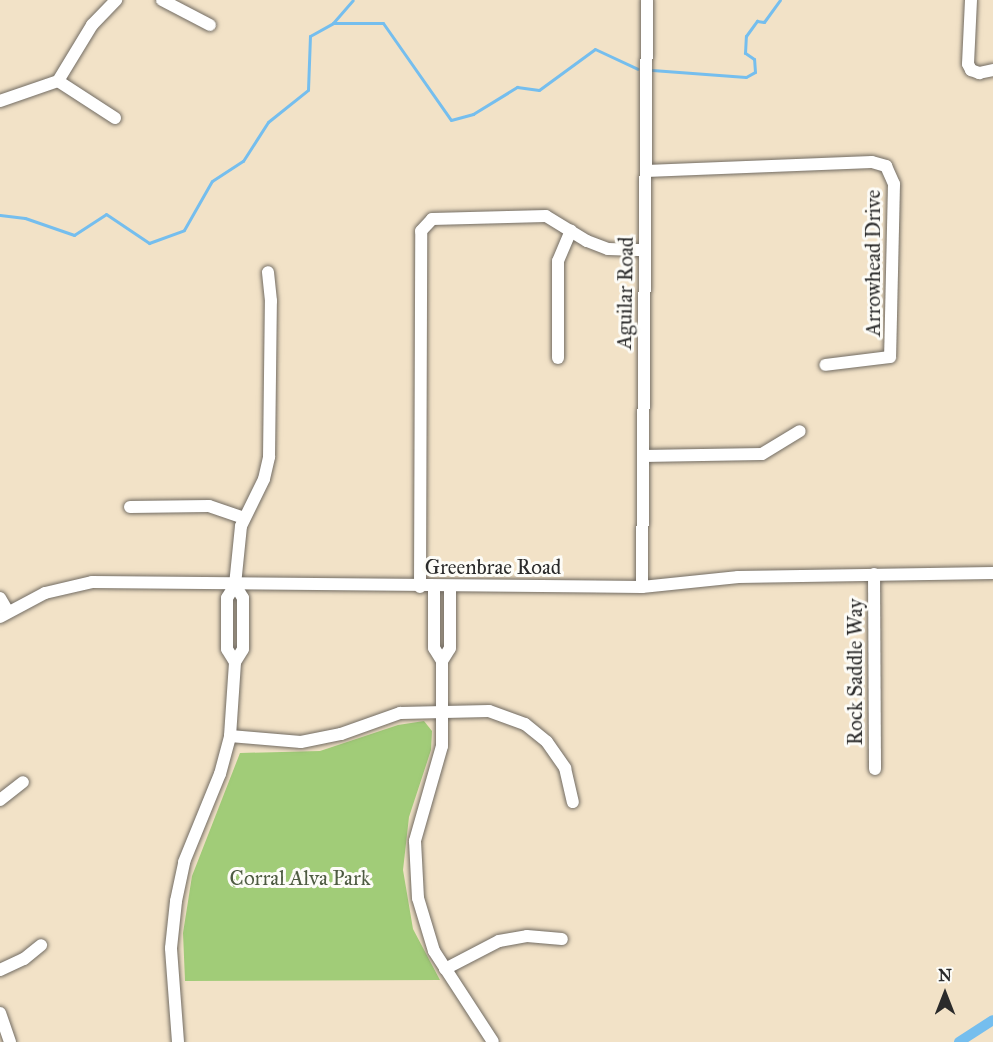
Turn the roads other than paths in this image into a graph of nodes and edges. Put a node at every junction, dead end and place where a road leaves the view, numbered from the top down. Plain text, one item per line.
1 (116, 0) edge
2 (162, 0) edge
3 (647, 0) edge
4 (971, 0) edge
5 (210, 25) dead end
6 (993, 70) edge
7 (58, 81) junction
8 (0, 101) edge
9 (114, 118) dead end
10 (646, 171) junction
11 (571, 231) junction
12 (645, 250) junction
13 (268, 272) dead end
14 (558, 358) dead end
15 (825, 365) dead end
16 (800, 431) dead end
17 (643, 456) junction
18 (130, 507) dead end
19 (244, 518) junction
20 (993, 573) edge
21 (874, 574) junction
22 (235, 585) junction
23 (420, 587) junction
24 (434, 587) junction
25 (450, 587) junction
26 (642, 587) junction
27 (0, 598) edge
28 (4, 614) edge
29 (442, 661) junction
30 (442, 710) junction
31 (230, 736) junction
32 (874, 769) dead end
33 (23, 782) dead end
34 (0, 800) edge
35 (573, 802) dead end
36 (562, 939) dead end
37 (41, 945) dead end
38 (445, 969) junction
39 (0, 970) edge
40 (0, 1013) edge
41 (10, 1042) edge
42 (178, 1042) edge
43 (494, 1042) edge

1 - 7 street
2 - 5 street
3 - 10 street, Aguilar Road
4 - 6 street
7 - 8 street
7 - 9 street
10 - 12 street, Aguilar Road
10 - 15 street, Arrowhead Drive
11 - 12 street
11 - 14 street
11 - 23 street
12 - 17 street, Aguilar Road
13 - 19 street
16 - 17 street
17 - 26 street, Aguilar Road
18 - 19 street
19 - 22 street
20 - 21 street, Greenbrae Road
21 - 26 street, Greenbrae Road
21 - 32 street, Rock Saddle Way
22 - 23 street, Greenbrae Road
22 - 28 street, Greenbrae Road
22 - 31 street
23 - 24 street, Greenbrae Road
24 - 25 street, Greenbrae Road
24 - 29 street
25 - 26 street, Greenbrae Road
25 - 29 street
27 - 28 street
29 - 30 street
30 - 31 street
30 - 35 street
30 - 38 street
31 - 42 street
33 - 34 street
36 - 38 street
37 - 39 street
38 - 43 street
40 - 41 street

